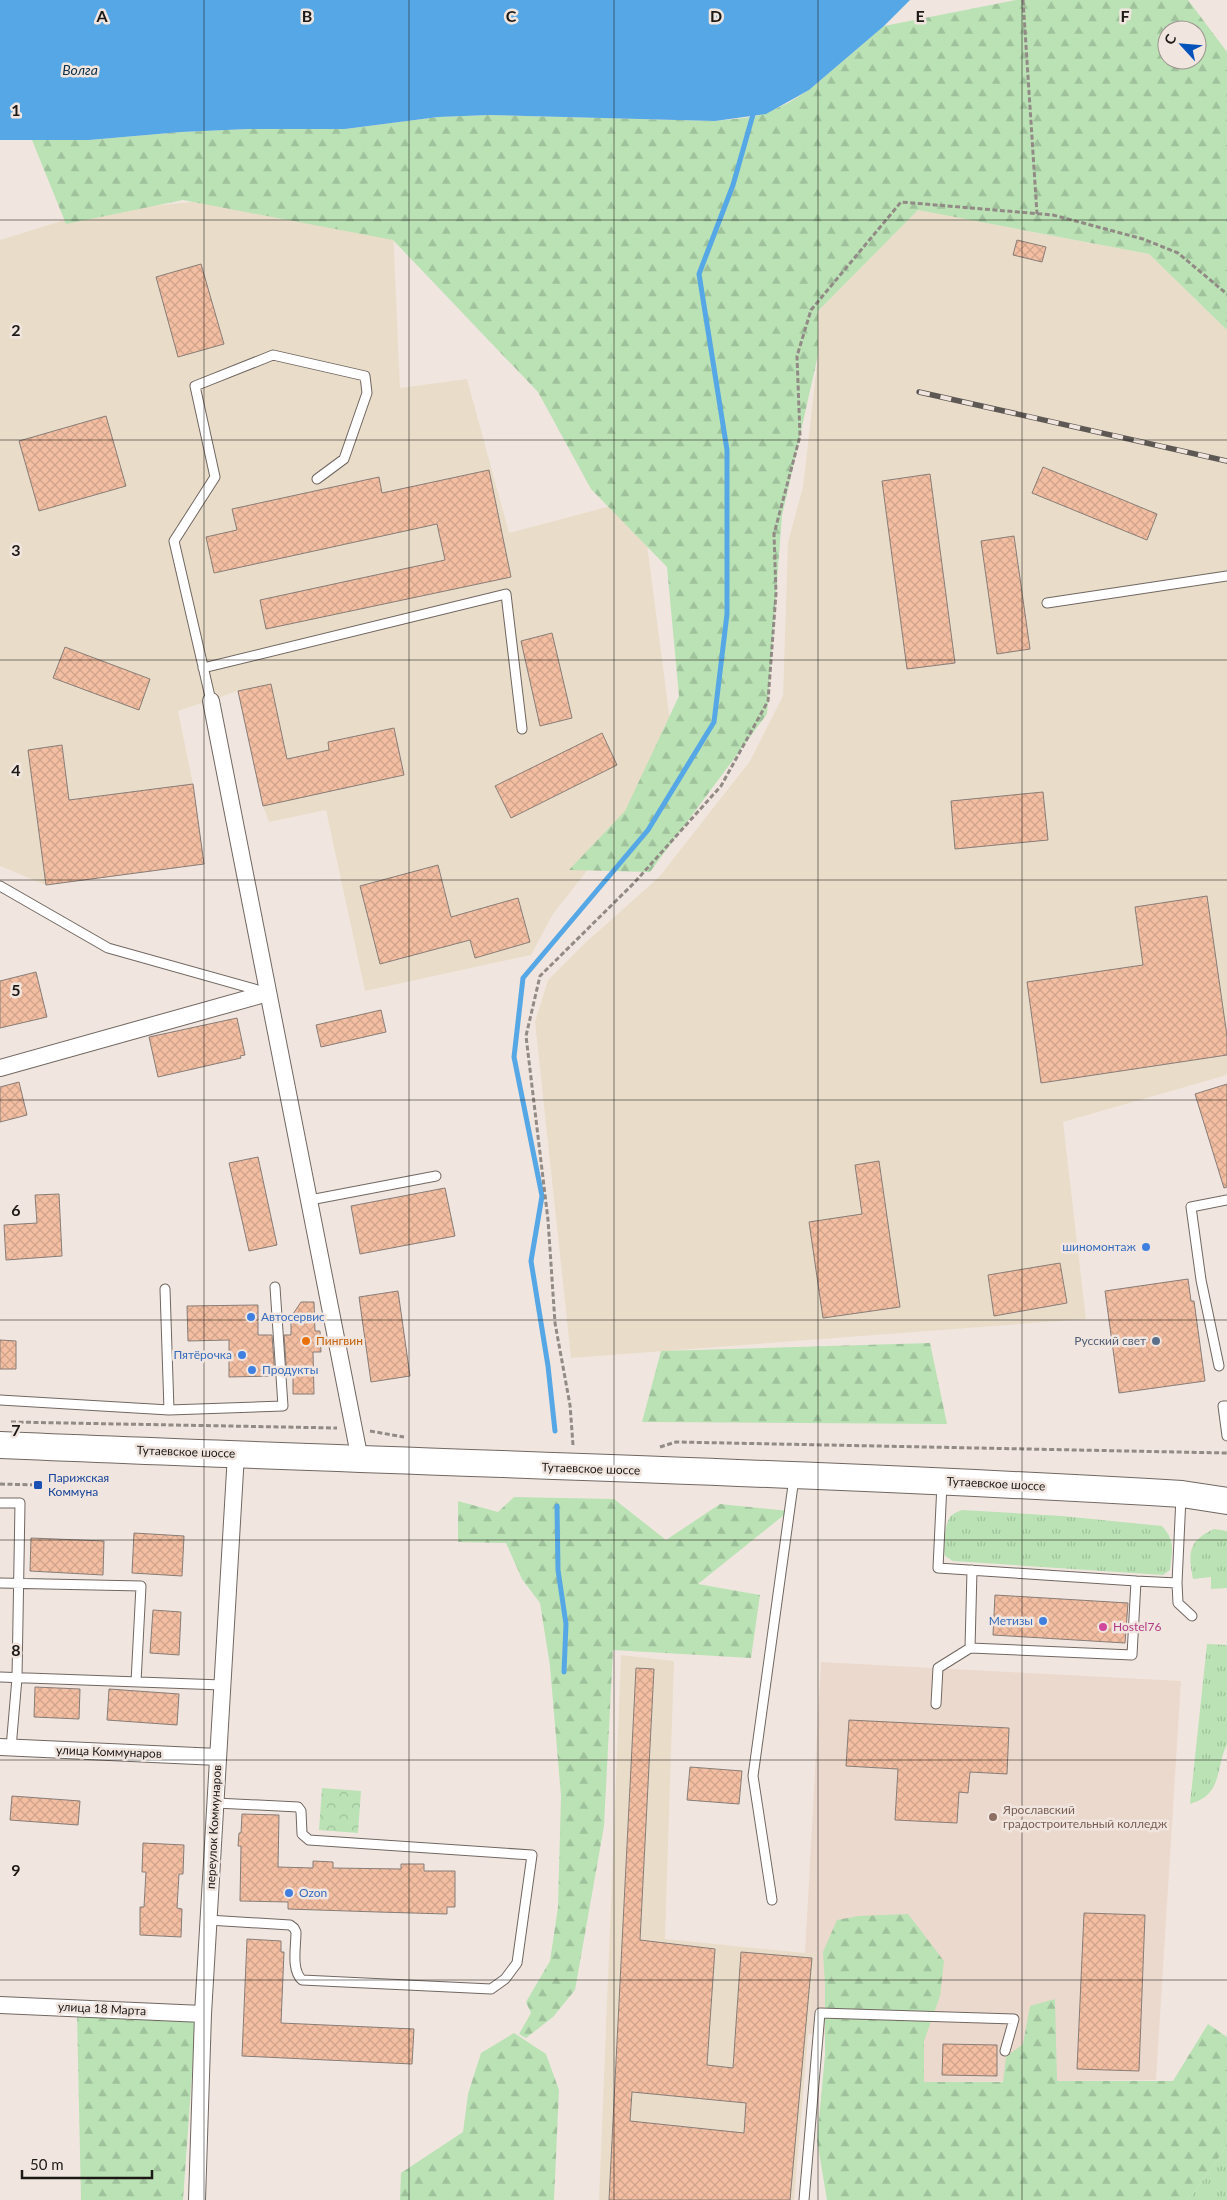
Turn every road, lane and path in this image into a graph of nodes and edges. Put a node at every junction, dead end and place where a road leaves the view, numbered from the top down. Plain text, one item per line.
1 (1023, 0) edge
2 (1037, 214) junction
3 (1227, 294) edge
4 (317, 479) dead end
5 (1227, 576) edge
6 (1047, 603) dead end
7 (203, 668) junction
8 (211, 702) joint
9 (522, 729) dead end
10 (0, 886) edge
11 (268, 993) junction
12 (0, 1068) edge
13 (436, 1176) dead end
14 (310, 1200) junction
15 (1227, 1200) edge
16 (275, 1287) dead end
17 (165, 1290) dead end
18 (1218, 1366) dead end
19 (0, 1400) edge
20 (1227, 1406) edge
21 (168, 1410) junction
22 (354, 1428) junction
23 (5, 1434) edge
24 (1227, 1436) edge
25 (410, 1438) dead end
26 (653, 1450) dead end
27 (1227, 1453) edge
28 (236, 1454) junction
29 (360, 1460) junction
30 (574, 1468) junction
31 (794, 1475) junction
32 (942, 1482) junction
33 (0, 1484) edge
34 (38, 1486) dead end
35 (1227, 1488) edge
36 (1182, 1494) junction
37 (1227, 1501) edge
38 (0, 1503) edge
39 (972, 1570) junction
40 (1136, 1581) junction
41 (0, 1583) edge
42 (1176, 1583) junction
43 (18, 1584) junction
44 (1192, 1616) dead end
45 (970, 1648) junction
46 (0, 1677) edge
47 (18, 1678) junction
48 (136, 1682) junction
49 (222, 1685) junction
50 (936, 1704) dead end
51 (5, 1748) edge
52 (218, 1757) junction
53 (216, 1804) junction
54 (772, 1900) dead end
55 (208, 1920) junction
56 (0, 2004) edge
57 (203, 2014) junction
58 (1005, 2050) dead end
59 (197, 2200) edge
60 (804, 2200) edge

1 - 2 path
2 - 3 path
2 - 30 path
4 - 7 lane
5 - 6 lane
7 - 8 lane
7 - 9 lane
8 - 11 street
10 - 11 lane
11 - 12 street
11 - 14 street
13 - 14 lane
14 - 22 street
15 - 18 lane
16 - 21 lane
17 - 21 lane
19 - 21 lane
20 - 24 lane
22 - 23 path
22 - 25 path
22 - 29 street
23 - 28 main road, Тутаевское шоссе
26 - 27 path
28 - 29 main road, Тутаевское шоссе
28 - 49 street, переулок Коммунаров
29 - 30 main road, Тутаевское шоссе
30 - 31 main road, Тутаевское шоссе
31 - 32 main road, Тутаевское шоссе
31 - 54 lane
32 - 36 main road, Тутаевское шоссе
32 - 39 lane
33 - 34 path
35 - 36 main road, Тутаевское шоссе
36 - 37 main road, Тутаевское шоссе
36 - 42 lane
38 - 43 lane
39 - 40 lane
39 - 45 lane
40 - 42 lane
40 - 45 lane
41 - 43 lane
42 - 44 lane
43 - 47 lane
43 - 48 lane
45 - 50 lane
46 - 47 lane
47 - 48 lane
47 - 51 lane
48 - 49 lane
49 - 52 street, переулок Коммунаров
51 - 52 street, улица Коммунаров
52 - 53 street, переулок Коммунаров
53 - 55 street, переулок Коммунаров
53 - 55 lane
55 - 57 street, переулок Коммунаров
56 - 57 street, улица 18 Марта
57 - 59 street, переулок Коммунаров
58 - 60 lane

